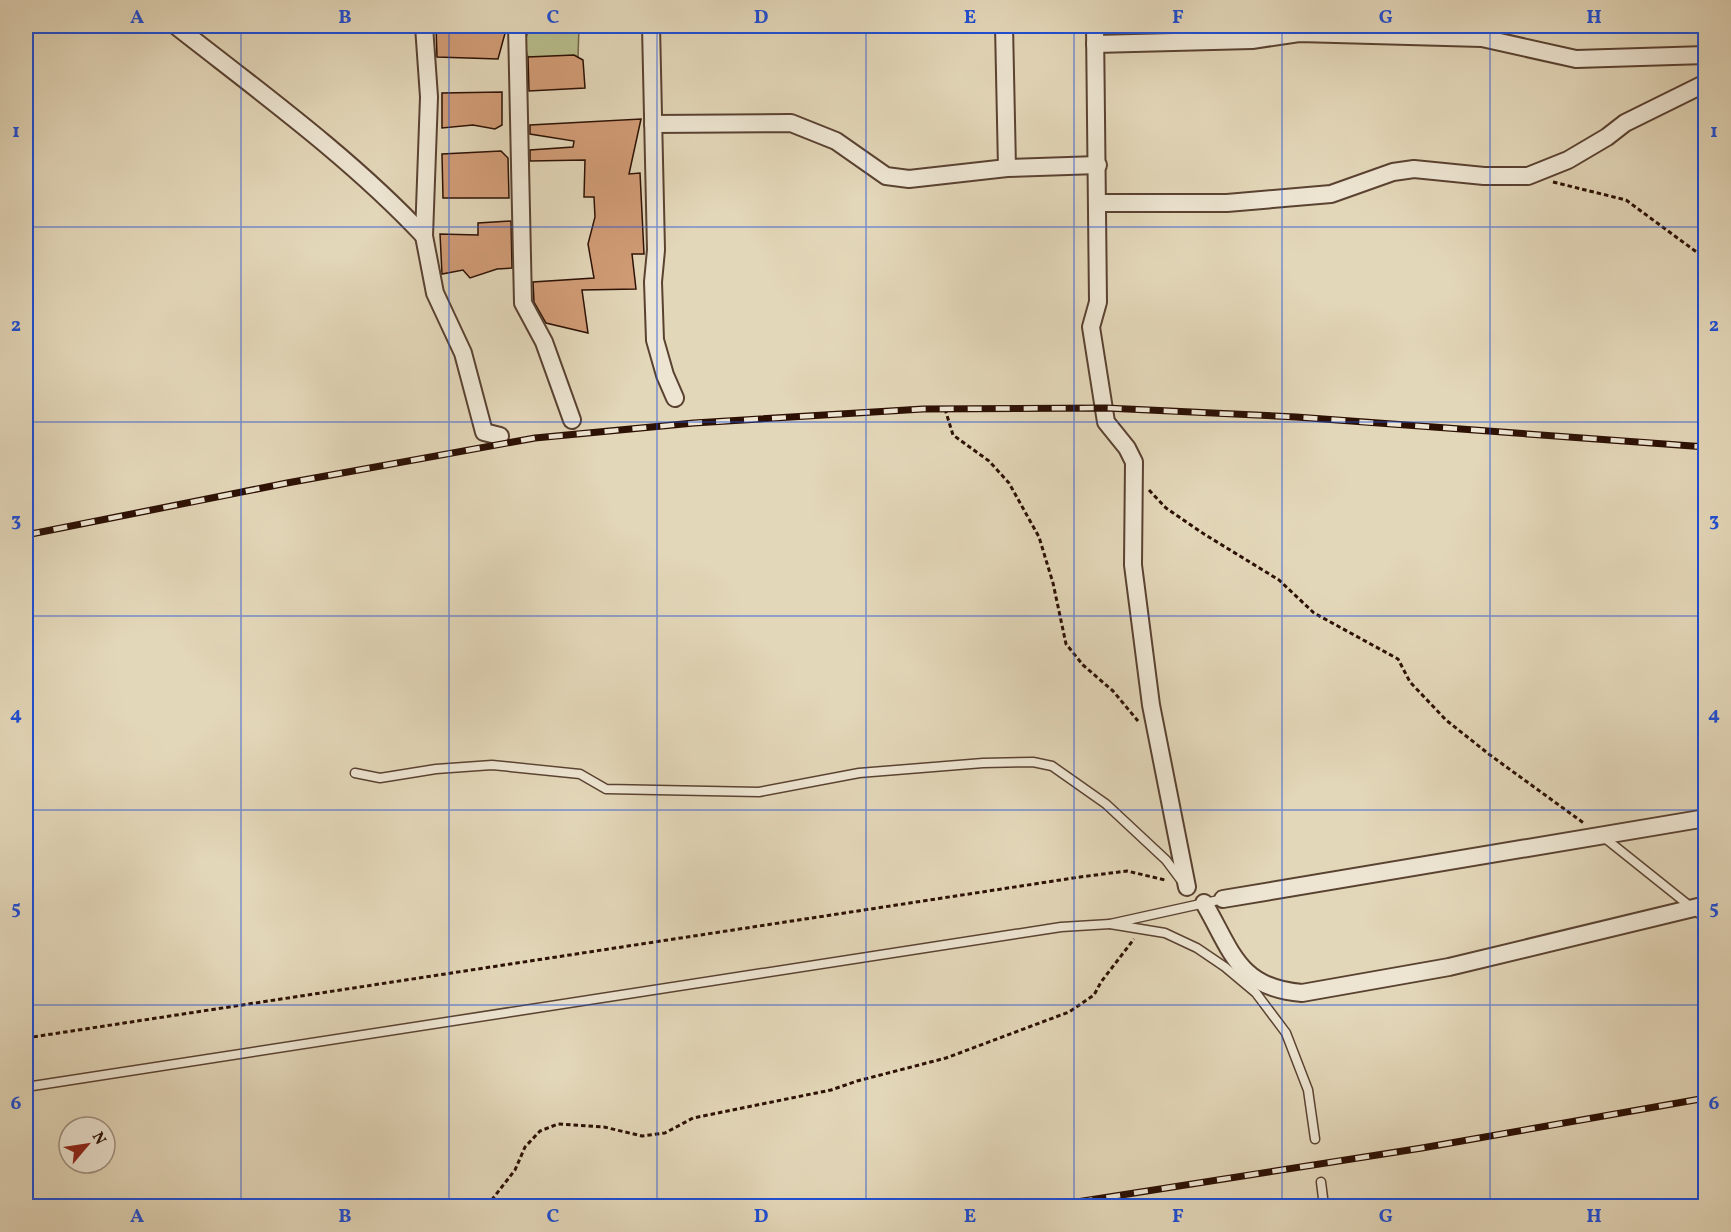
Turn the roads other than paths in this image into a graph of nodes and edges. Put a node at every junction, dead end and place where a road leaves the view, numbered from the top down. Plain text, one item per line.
1 (176, 26) edge
2 (424, 26) edge
3 (518, 26) edge
4 (651, 26) edge
5 (1004, 26) edge
6 (1095, 26) edge
7 (1095, 44) junction
8 (1706, 55) edge
9 (1706, 83) edge
10 (653, 124) junction
11 (1098, 165) junction
12 (1007, 168) junction
13 (1099, 203) junction
14 (424, 236) junction
15 (675, 398) dead end
16 (572, 420) dead end
17 (500, 436) dead end
18 (355, 772) dead end
19 (1706, 818) edge
20 (1601, 835) junction
21 (1187, 887) joint
22 (1223, 899) joint
23 (1204, 903) junction
24 (1698, 906) edge
25 (1706, 919) edge
26 (1110, 924) junction
27 (26, 1087) edge
28 (1315, 1139) dead end
29 (1322, 1182) dead end
30 (1324, 1206) edge

1 - 14 street
2 - 14 street
3 - 16 street
4 - 10 street
5 - 12 street
6 - 7 street
7 - 8 street
7 - 11 street
9 - 13 street
10 - 12 street
10 - 15 street
11 - 12 street
11 - 13 street
13 - 21 street
14 - 17 street
18 - 21 lane
19 - 20 street
20 - 22 street
20 - 24 lane
22 - 23 lane
23 - 24 street
23 - 26 lane
24 - 25 lane
26 - 27 lane
26 - 28 lane
29 - 30 lane

